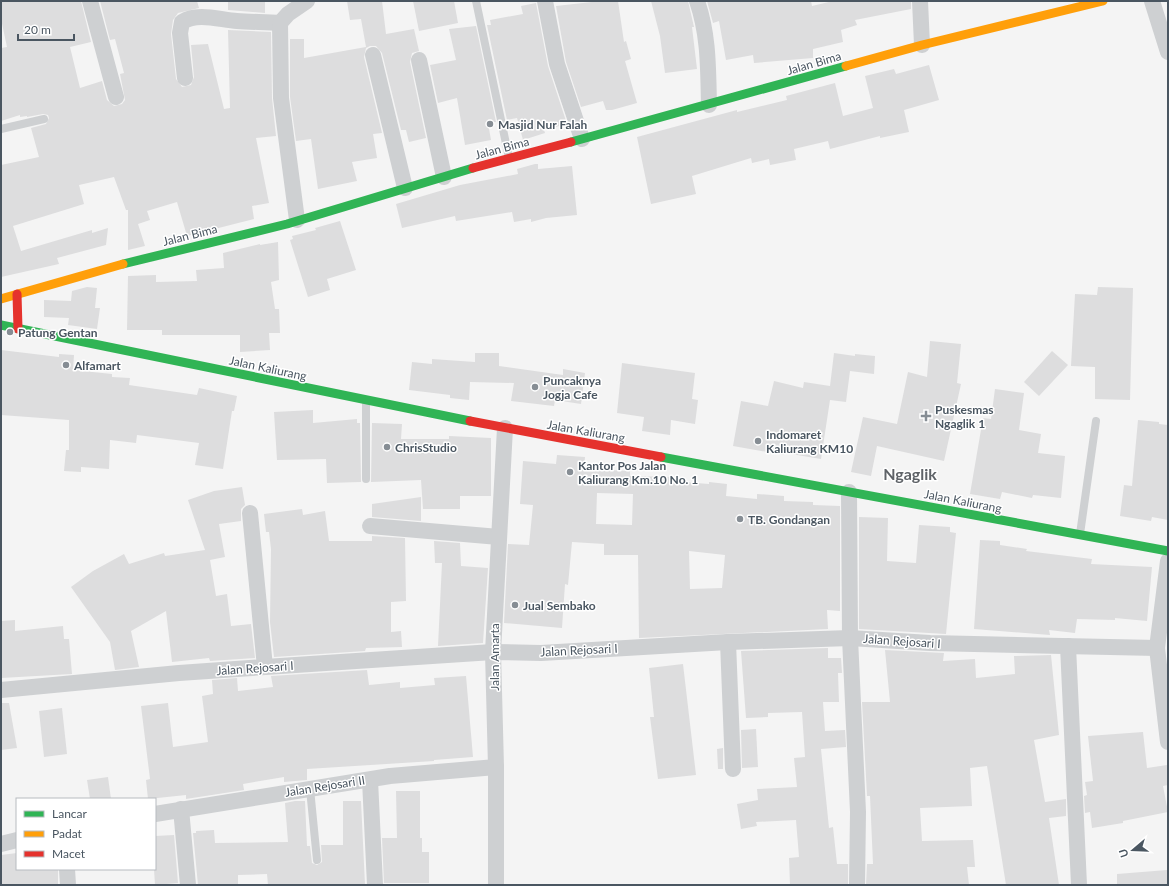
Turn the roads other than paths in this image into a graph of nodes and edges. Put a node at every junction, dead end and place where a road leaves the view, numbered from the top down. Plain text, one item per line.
1 (90, 1) edge
2 (307, 1) edge
3 (476, 1) edge
4 (545, 1) edge
5 (697, 1) edge
6 (920, 1) edge
7 (1103, 1) edge
8 (1152, 1) edge
9 (280, 23) junction
10 (922, 45) junction
11 (1168, 52) edge
12 (373, 55) dead end
13 (419, 60) dead end
14 (185, 78) dead end
15 (116, 97) dead end
16 (709, 106) junction
17 (44, 119) dead end
18 (1, 129) edge
19 (582, 139) junction
20 (509, 159) junction
21 (444, 176) junction
22 (405, 188) junction
23 (297, 220) junction
24 (17, 294) junction
25 (1, 299) edge
26 (1, 325) edge
27 (18, 329) junction
28 (366, 400) junction
29 (1096, 421) dead end
30 (505, 428) junction
31 (366, 479) dead end
32 (849, 492) junction
33 (250, 513) dead end
34 (370, 526) dead end
35 (1080, 535) junction
36 (499, 537) junction
37 (1168, 551) edge
38 (1168, 561) edge
39 (850, 638) junction
40 (728, 642) junction
41 (1068, 646) junction
42 (1157, 648) junction
43 (493, 652) junction
44 (265, 667) junction
45 (1, 690) edge
46 (1168, 742) edge
47 (496, 767) junction
48 (733, 769) dead end
49 (370, 780) junction
50 (310, 789) junction
51 (181, 809) junction
52 (156, 814) edge
53 (16, 840) edge
54 (1, 844) edge
55 (317, 860) dead end
56 (67, 870) edge
57 (68, 885) edge
58 (188, 885) edge
59 (376, 885) edge
60 (496, 885) edge
61 (857, 885) edge
62 (1079, 885) edge

1 - 15 street
2 - 9 street
3 - 20 lane
4 - 19 street
5 - 16 street
6 - 10 street
7 - 10 main road, Jalan Bima
8 - 11 street
9 - 14 street
9 - 23 street
10 - 16 main road, Jalan Bima
12 - 22 street
13 - 21 street
16 - 19 main road, Jalan Bima
17 - 18 lane
19 - 20 main road, Jalan Bima
20 - 21 main road, Jalan Bima
21 - 22 main road, Jalan Bima
22 - 23 main road, Jalan Bima
23 - 24 main road, Jalan Bima
24 - 25 main road, Jalan Bima
24 - 27 main road
26 - 27 main road, Jalan Kaliurang
27 - 28 main road, Jalan Kaliurang
28 - 30 main road, Jalan Kaliurang
28 - 31 lane
29 - 35 lane
30 - 32 main road, Jalan Kaliurang
30 - 36 street, Jalan Amarta
32 - 35 main road, Jalan Kaliurang
32 - 39 street
33 - 44 street
34 - 36 street
35 - 37 main road, Jalan Kaliurang
36 - 43 street, Jalan Amarta
38 - 42 street
39 - 40 street, Jalan Rejosari I
39 - 41 street, Jalan Rejosari I
39 - 61 street
40 - 43 street, Jalan Rejosari I
40 - 48 street
41 - 42 street, Jalan Rejosari I
41 - 62 street
42 - 46 street
43 - 44 street, Jalan Rejosari I
43 - 47 street, Jalan Amarta
44 - 45 street, Jalan Rejosari I
47 - 49 street, Jalan Rejosari II
47 - 60 street, Jalan Amarta
49 - 50 street, Jalan Rejosari II
49 - 59 street
50 - 51 street, Jalan Rejosari II
50 - 55 lane
51 - 52 street, Jalan Rejosari II
51 - 58 street
53 - 54 street
56 - 57 street

